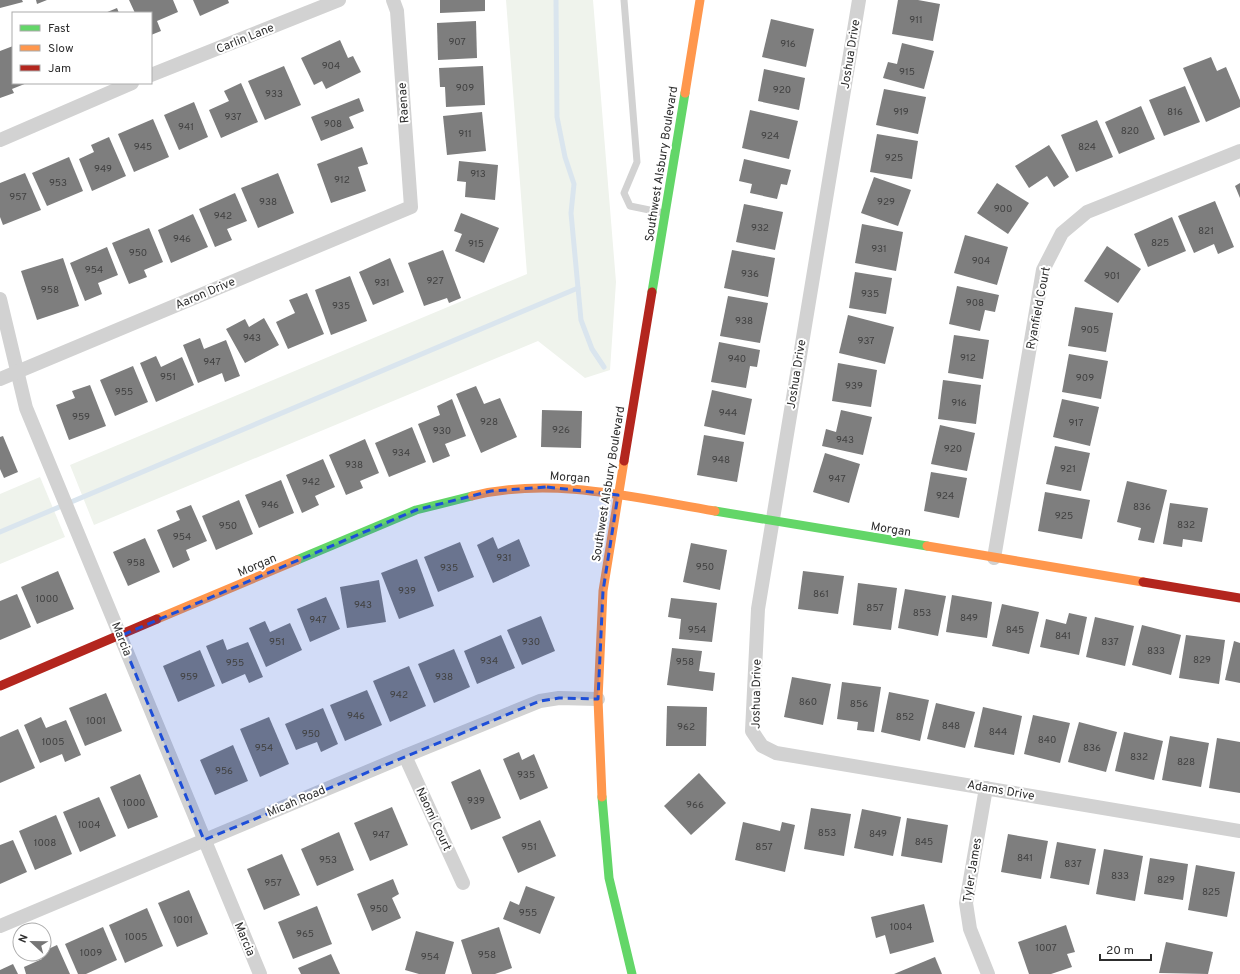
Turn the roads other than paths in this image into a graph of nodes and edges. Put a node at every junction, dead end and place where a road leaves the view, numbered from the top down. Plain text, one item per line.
1 (339, 0) edge
2 (393, 0) edge
3 (624, 0) edge
4 (700, 0) edge
5 (855, 1) edge
6 (152, 75) edge
7 (130, 84) edge
8 (0, 140) edge
9 (1240, 151) edge
10 (411, 207) joint
11 (665, 213) junction
12 (0, 299) edge
13 (17, 372) junction
14 (0, 379) edge
15 (618, 495) junction
16 (772, 521) junction
17 (994, 558) junction
18 (1240, 598) edge
19 (120, 636) junction
20 (0, 686) edge
21 (598, 699) junction
22 (762, 746) joint
23 (405, 756) junction
24 (986, 788) junction
25 (1240, 831) edge
26 (204, 840) junction
27 (463, 883) dead end
28 (0, 926) edge
29 (260, 974) edge
30 (632, 974) edge
31 (988, 974) edge

1 - 6 street, Carlin Lane
2 - 10 street, Raenae
3 - 11 lane
4 - 11 street, Southwest Alsbury Boulevard
5 - 16 street, Joshua Drive
7 - 8 street
9 - 17 street, Ryanfield Court
10 - 13 street, Aaron Drive
11 - 15 street, Southwest Alsbury Boulevard
12 - 13 street, Marcia
13 - 14 street, Aaron Drive
13 - 19 street, Marcia
15 - 16 street, Morgan
15 - 19 street, Morgan
15 - 21 street, Southwest Alsbury Boulevard
16 - 17 street, Morgan
16 - 22 street, Joshua Drive
17 - 18 street, Morgan
19 - 20 street, Morgan
19 - 26 street, Marcia
21 - 23 street, Micah Road
21 - 30 street, Southwest Alsbury Boulevard
22 - 24 street, Adams Drive
23 - 26 street, Micah Road
23 - 27 street, Naomi Court
24 - 25 street, Adams Drive
24 - 31 street, Tyler James
26 - 28 street, Micah Road
26 - 29 street, Marcia

